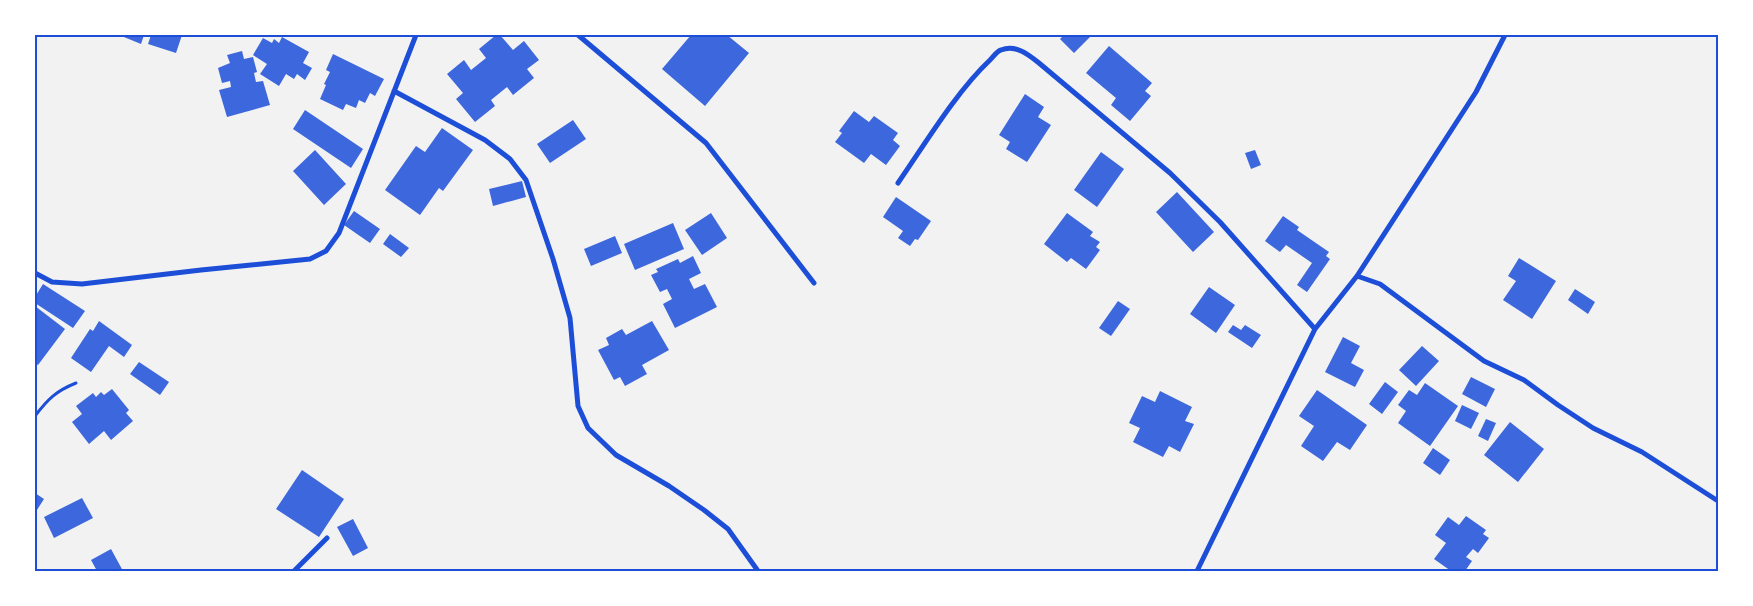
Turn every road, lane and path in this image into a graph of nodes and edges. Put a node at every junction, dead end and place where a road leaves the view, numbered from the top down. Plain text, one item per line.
1 (416, 35) edge
2 (578, 35) edge
3 (1504, 35) edge
4 (394, 91) junction
5 (898, 183) dead end
6 (35, 273) edge
7 (1357, 276) junction
8 (814, 282) dead end
9 (1315, 328) junction
10 (76, 383) dead end
11 (35, 416) edge
12 (1718, 501) edge
13 (327, 538) dead end
14 (294, 571) edge
15 (758, 571) edge
16 (1197, 571) edge

1 - 4 street
2 - 8 street
3 - 7 street
4 - 6 street
4 - 15 street
5 - 9 street
7 - 9 street
7 - 12 street
9 - 16 street
10 - 11 path
13 - 14 street

